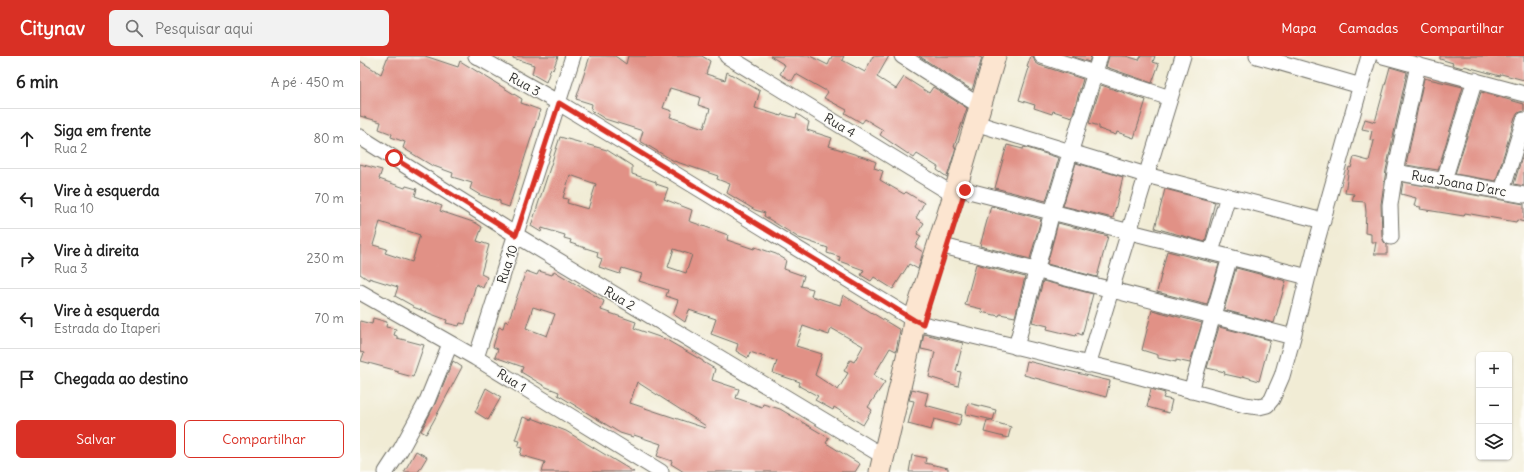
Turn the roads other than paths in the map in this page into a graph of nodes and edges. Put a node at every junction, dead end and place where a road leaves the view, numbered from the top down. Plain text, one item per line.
1 (476, 56) edge
2 (573, 56) edge
3 (727, 56) edge
4 (902, 56) edge
5 (995, 56) edge
6 (1008, 56) edge
7 (1042, 56) edge
8 (1100, 56) edge
9 (1183, 56) edge
10 (1257, 56) edge
11 (1369, 56) edge
12 (1383, 56) edge
13 (1279, 59) edge
14 (1418, 65) junction
15 (1094, 73) junction
16 (1474, 80) junction
17 (1361, 86) junction
18 (1524, 94) edge
19 (1170, 98) junction
20 (559, 103) junction
21 (980, 106) junction
22 (1524, 120) edge
23 (985, 126) junction
24 (360, 137) edge
25 (1070, 152) junction
26 (1395, 172) junction
27 (1146, 175) junction
28 (1444, 180) junction
29 (1502, 191) junction
30 (960, 192) junction
31 (1524, 195) edge
32 (1228, 196) junction
33 (1052, 212) junction
34 (1323, 221) junction
35 (1129, 231) junction
36 (516, 235) junction
37 (1391, 237) dead end
38 (947, 247) junction
39 (1211, 252) junction
40 (1230, 257) junction
41 (1037, 269) junction
42 (1308, 277) junction
43 (1111, 290) junction
44 (360, 292) edge
45 (1213, 316) junction
46 (916, 328) junction
47 (1293, 337) junction
48 (450, 344) junction
49 (1016, 347) junction
50 (476, 358) junction
51 (1088, 364) junction
52 (1191, 391) junction
53 (882, 464) edge
54 (386, 472) edge
55 (661, 472) edge

1 - 20 street, Rua 3
2 - 20 street, Rua 10
3 - 30 street, Rua 4
4 - 21 street
5 - 21 street
6 - 23 street
7 - 15 street
8 - 15 street
9 - 19 street
10 - 13 street
11 - 17 street
12 - 14 street
13 - 17 street
14 - 16 street
14 - 26 street
15 - 19 street
15 - 25 street
16 - 18 street
16 - 28 street
17 - 34 street
19 - 27 street
20 - 36 street, Rua 10
20 - 46 street, Rua 3
21 - 30 street
22 - 29 street
23 - 25 street
23 - 30 street
24 - 36 street, Rua 2
25 - 27 street
25 - 33 street
26 - 28 street, Rua Joana D'arc
26 - 37 street
27 - 32 street
27 - 35 street
28 - 29 street, Rua Joana D'arc
29 - 31 street, Rua Joana D'arc
30 - 33 street, Rua 4
30 - 38 street
30 - 46 street
32 - 34 street
32 - 39 street
33 - 35 street, Rua 4
33 - 41 street
34 - 42 street
35 - 39 street, Rua 4
35 - 43 street
36 - 50 street, Rua 10
36 - 53 street, Rua 2
38 - 41 street
38 - 46 street
39 - 40 street, Rua 4
40 - 42 street, Rua 4
40 - 45 street
41 - 43 street
41 - 49 street
42 - 47 street
43 - 45 street
43 - 51 street
44 - 48 street, Rua 1
45 - 47 street
45 - 52 street
46 - 49 street, Rua 3
46 - 53 street
47 - 52 street, Rua 3
48 - 50 street, Rua 1
48 - 54 street
49 - 51 street, Rua 3
50 - 55 street, Rua 1
51 - 52 street, Rua 3

